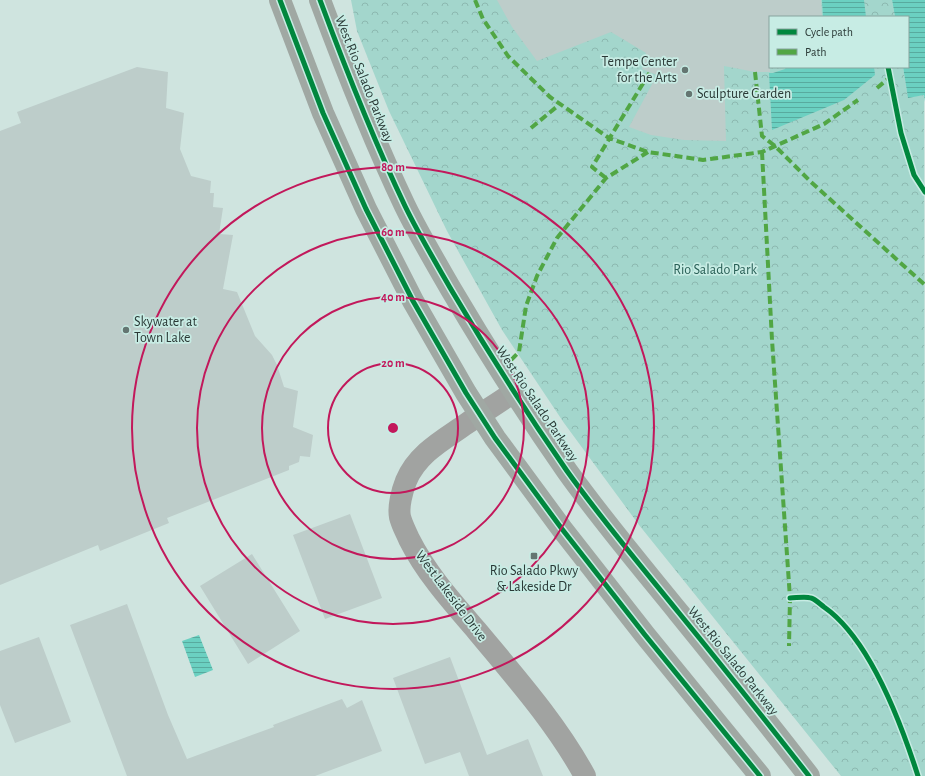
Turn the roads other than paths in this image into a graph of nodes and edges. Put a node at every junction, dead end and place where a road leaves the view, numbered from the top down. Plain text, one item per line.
1 (280, 0) edge
2 (320, 0) edge
3 (514, 392) junction
4 (480, 415) junction
5 (585, 776) edge
6 (760, 776) edge
7 (809, 776) edge

1 - 4 main road
2 - 3 main road, West Rio Salado Parkway
3 - 4 street, West Lakeside Drive
3 - 7 main road, West Rio Salado Parkway
4 - 5 street, West Lakeside Drive
4 - 6 main road

